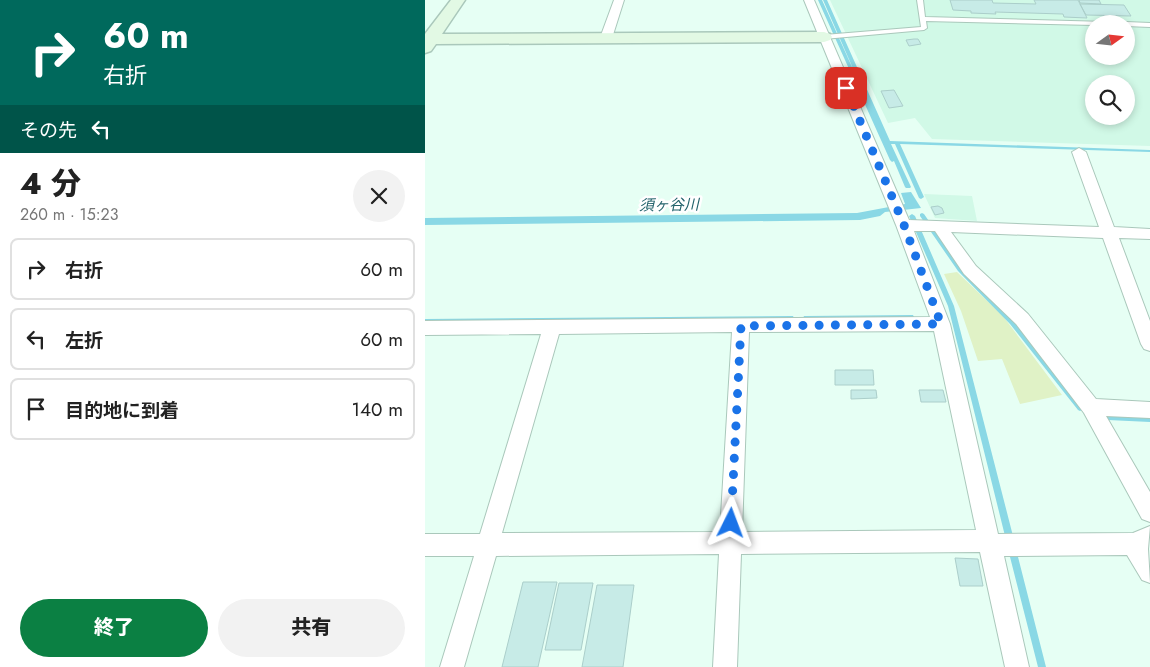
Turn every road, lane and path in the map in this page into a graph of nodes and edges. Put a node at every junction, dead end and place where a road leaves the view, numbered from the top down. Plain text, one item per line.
1 (458, 0) edge
2 (619, 0) edge
3 (809, 0) edge
4 (920, 0) edge
5 (923, 19) junction
6 (1085, 23) edge
7 (1135, 24) edge
8 (1150, 25) edge
9 (826, 37) junction
10 (606, 38) junction
11 (427, 42) edge
12 (1079, 152) dead end
13 (902, 216) junction
14 (938, 226) junction
15 (1109, 233) junction
16 (1150, 234) edge
17 (941, 324) junction
18 (741, 326) junction
19 (552, 327) junction
20 (425, 328) edge
21 (1150, 344) edge
22 (1091, 407) junction
23 (1150, 410) edge
24 (1150, 512) edge
25 (1141, 540) edge
26 (731, 543) junction
27 (989, 543) junction
28 (488, 544) junction
29 (425, 545) edge
30 (1150, 572) edge
31 (452, 667) edge
32 (725, 667) edge
33 (1017, 667) edge

1 - 11 street
2 - 10 street
3 - 9 street
4 - 5 lane
5 - 6 lane
5 - 9 lane
7 - 8 lane
9 - 10 street
9 - 13 street
10 - 11 street
12 - 15 street
13 - 14 street
13 - 17 street
14 - 15 street
14 - 22 street
15 - 16 street
15 - 21 street
17 - 18 street
17 - 27 street
18 - 19 street
18 - 26 street
19 - 20 street
19 - 28 street
22 - 23 street
22 - 24 street
25 - 27 street
25 - 30 street
26 - 27 street
26 - 28 street
26 - 32 street
27 - 33 street
28 - 29 street
28 - 31 street

